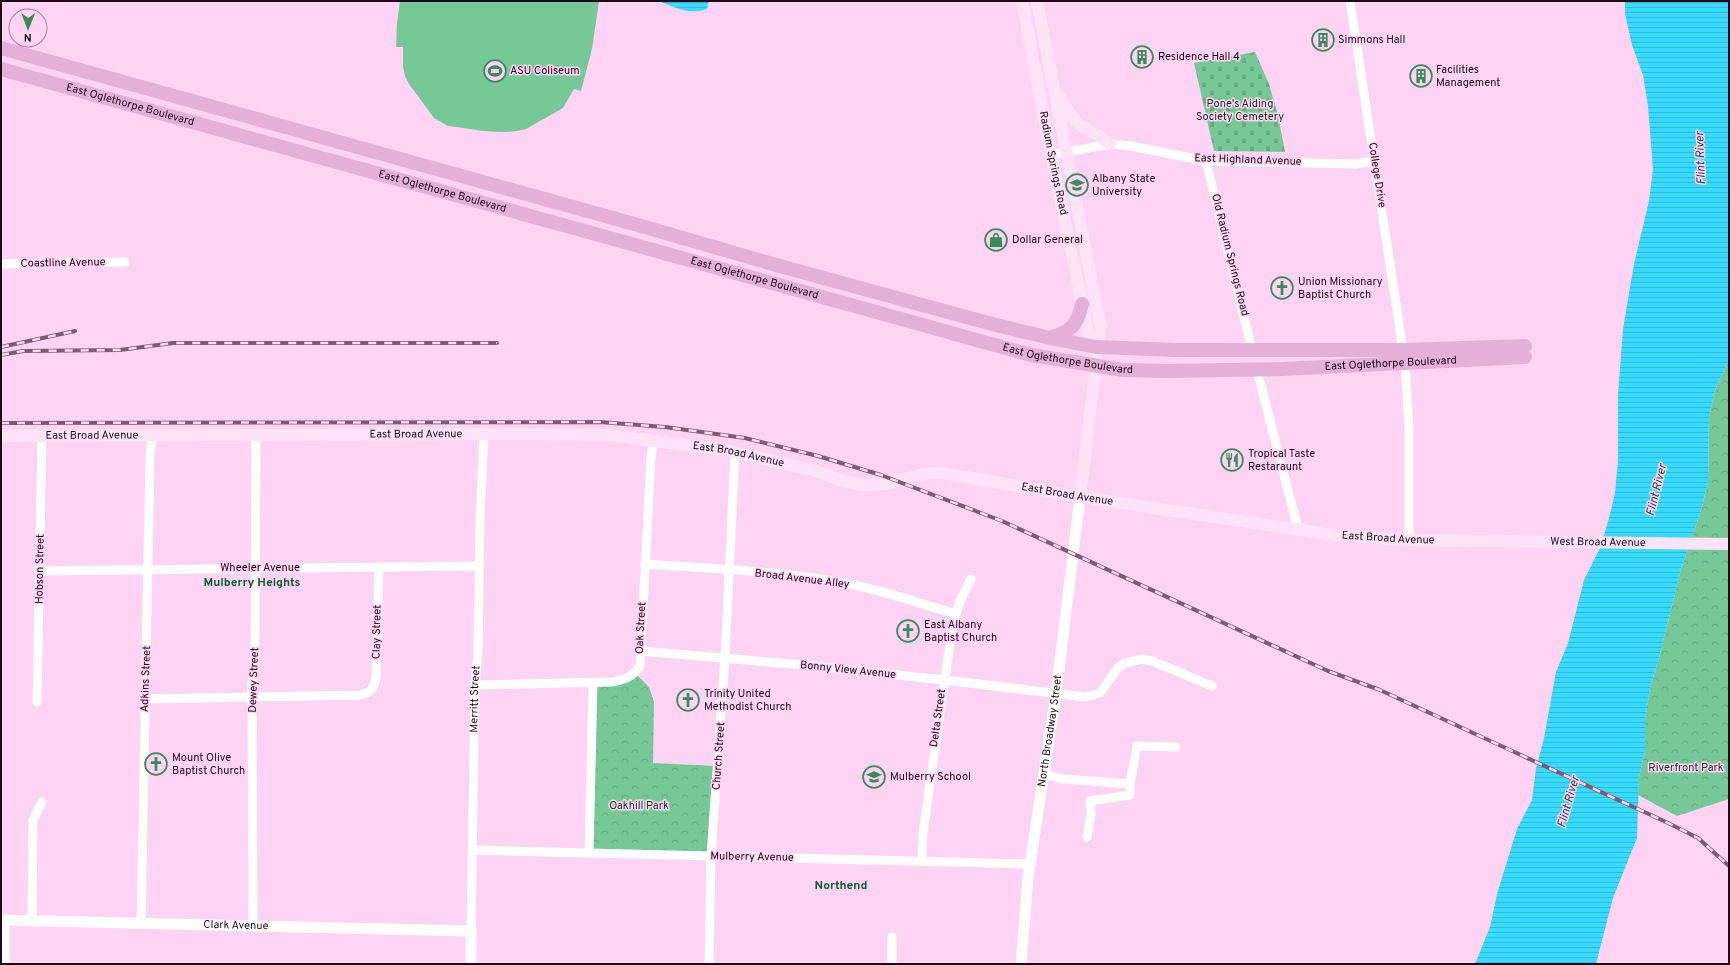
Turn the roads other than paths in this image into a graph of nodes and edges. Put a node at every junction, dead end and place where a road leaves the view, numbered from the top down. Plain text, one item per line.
1 (1022, 1) edge
2 (1037, 1) edge
3 (1350, 1) edge
4 (1, 48) edge
5 (1, 68) edge
6 (1055, 91) junction
7 (1110, 144) junction
8 (1066, 151) junction
9 (1051, 154) junction
10 (1206, 160) junction
11 (1375, 161) junction
12 (125, 262) dead end
13 (1, 264) edge
14 (1082, 304) junction
15 (1050, 338) junction
16 (1096, 347) junction
17 (1252, 350) junction
18 (1358, 350) junction
19 (1525, 351) dead end
20 (1404, 356) junction
21 (1096, 366) junction
22 (1258, 370) junction
23 (484, 434) junction
24 (42, 435) junction
25 (152, 435) junction
26 (256, 435) junction
27 (1, 436) edge
28 (654, 440) junction
29 (735, 452) junction
30 (1080, 497) junction
31 (1298, 529) junction
32 (1409, 540) junction
33 (1466, 541) joint
34 (1729, 544) edge
35 (645, 564) junction
36 (480, 566) junction
37 (255, 567) junction
38 (379, 567) junction
39 (148, 569) junction
40 (729, 570) junction
41 (40, 571) junction
42 (971, 579) dead end
43 (956, 614) junction
44 (640, 651) junction
45 (725, 658) junction
46 (944, 680) junction
47 (593, 683) junction
48 (475, 685) junction
49 (1212, 686) dead end
50 (1056, 694) junction
51 (252, 698) junction
52 (145, 699) junction
53 (37, 702) dead end
54 (1176, 747) dead end
55 (1044, 774) junction
56 (1130, 784) junction
57 (42, 802) dead end
58 (1088, 837) dead end
59 (473, 850) junction
60 (589, 853) junction
61 (711, 856) junction
62 (922, 861) junction
63 (1031, 864) junction
64 (3, 920) edge
65 (32, 921) junction
66 (141, 923) junction
67 (253, 925) junction
68 (471, 931) junction
69 (892, 937) dead end
70 (5, 964) edge
71 (471, 964) edge
72 (709, 964) edge
73 (892, 964) edge
74 (1021, 964) edge

1 - 9 main road, Radium Springs Road
2 - 6 main road, Radium Springs Road
3 - 11 street, College Drive
4 - 15 main road, East Oglethorpe Boulevard
5 - 21 main road, East Oglethorpe Boulevard
6 - 7 main road
6 - 8 main road, Radium Springs Road
7 - 8 street, East Highland Avenue
7 - 10 street, East Highland Avenue
8 - 9 street, East Highland Avenue
8 - 16 main road, Radium Springs Road
9 - 14 main road, Radium Springs Road
10 - 11 street, East Highland Avenue
10 - 17 street, Old Radium Springs Road
11 - 20 street, College Drive
12 - 13 street, Coastline Avenue
14 - 15 main road
14 - 16 main road, Radium Springs Road
15 - 16 main road, East Oglethorpe Boulevard
16 - 17 main road, East Oglethorpe Boulevard
16 - 21 main road, Radium Springs Road
17 - 18 main road, East Oglethorpe Boulevard
18 - 20 main road, East Oglethorpe Boulevard
18 - 22 main road
19 - 20 main road, East Oglethorpe Boulevard
20 - 22 main road, East Oglethorpe Boulevard
20 - 32 street, College Drive
21 - 22 main road, East Oglethorpe Boulevard
21 - 30 main road, Radium Springs Road
22 - 31 street
23 - 26 main road, East Broad Avenue
23 - 28 main road, East Broad Avenue
23 - 36 street, Merritt Street
24 - 25 main road, East Broad Avenue
24 - 27 main road, East Broad Avenue
24 - 41 street, Hobson Street
25 - 26 main road, East Broad Avenue
25 - 39 street, Adkins Street
26 - 37 street, Dewey Street
28 - 29 main road, East Broad Avenue
28 - 35 street, Oak Street
29 - 30 main road, East Broad Avenue
29 - 40 street, Church Street
30 - 31 main road, East Broad Avenue
30 - 50 street, North Broadway Street
31 - 32 main road, East Broad Avenue
32 - 33 main road, East Broad Avenue
33 - 34 main road, West Broad Avenue
35 - 40 street, Broad Avenue Alley
35 - 44 street, Oak Street
36 - 38 street, Wheeler Avenue
36 - 48 street, Merritt Street
37 - 38 street, Wheeler Avenue
37 - 39 street, Wheeler Avenue
37 - 51 street, Dewey Street
38 - 51 street, Clay Street
39 - 41 street, Wheeler Avenue
39 - 52 street, Adkins Street
40 - 43 street, Broad Avenue Alley
40 - 45 street, Church Street
41 - 53 street, Hobson Street
42 - 43 street, Delta Street
43 - 46 street, Delta Street
44 - 45 street, Bonny View Avenue
44 - 47 street, Oak Street
45 - 46 street, Bonny View Avenue
45 - 61 street, Church Street
46 - 50 street, Bonny View Avenue
46 - 62 street, Delta Street
47 - 48 street, Oak Street
47 - 60 street
48 - 59 street, Merritt Street
49 - 50 street, Bonny View Avenue
50 - 55 street, North Broadway Street
51 - 52 street
51 - 67 street, Dewey Street
52 - 66 street, Adkins Street
54 - 56 street
55 - 56 street
55 - 63 street, North Broadway Street
56 - 58 street
57 - 65 street
59 - 60 street, Mulberry Avenue
59 - 68 street, Merritt Street
60 - 61 street, Mulberry Avenue
61 - 62 street, Mulberry Avenue
61 - 72 street, Church Street
62 - 63 street, Mulberry Avenue
63 - 74 street, North Broadway Street
64 - 65 street, Clark Avenue
64 - 70 street
65 - 66 street, Clark Avenue
66 - 67 street, Clark Avenue
67 - 68 street, Clark Avenue
68 - 71 street, Merritt Street
69 - 73 street

